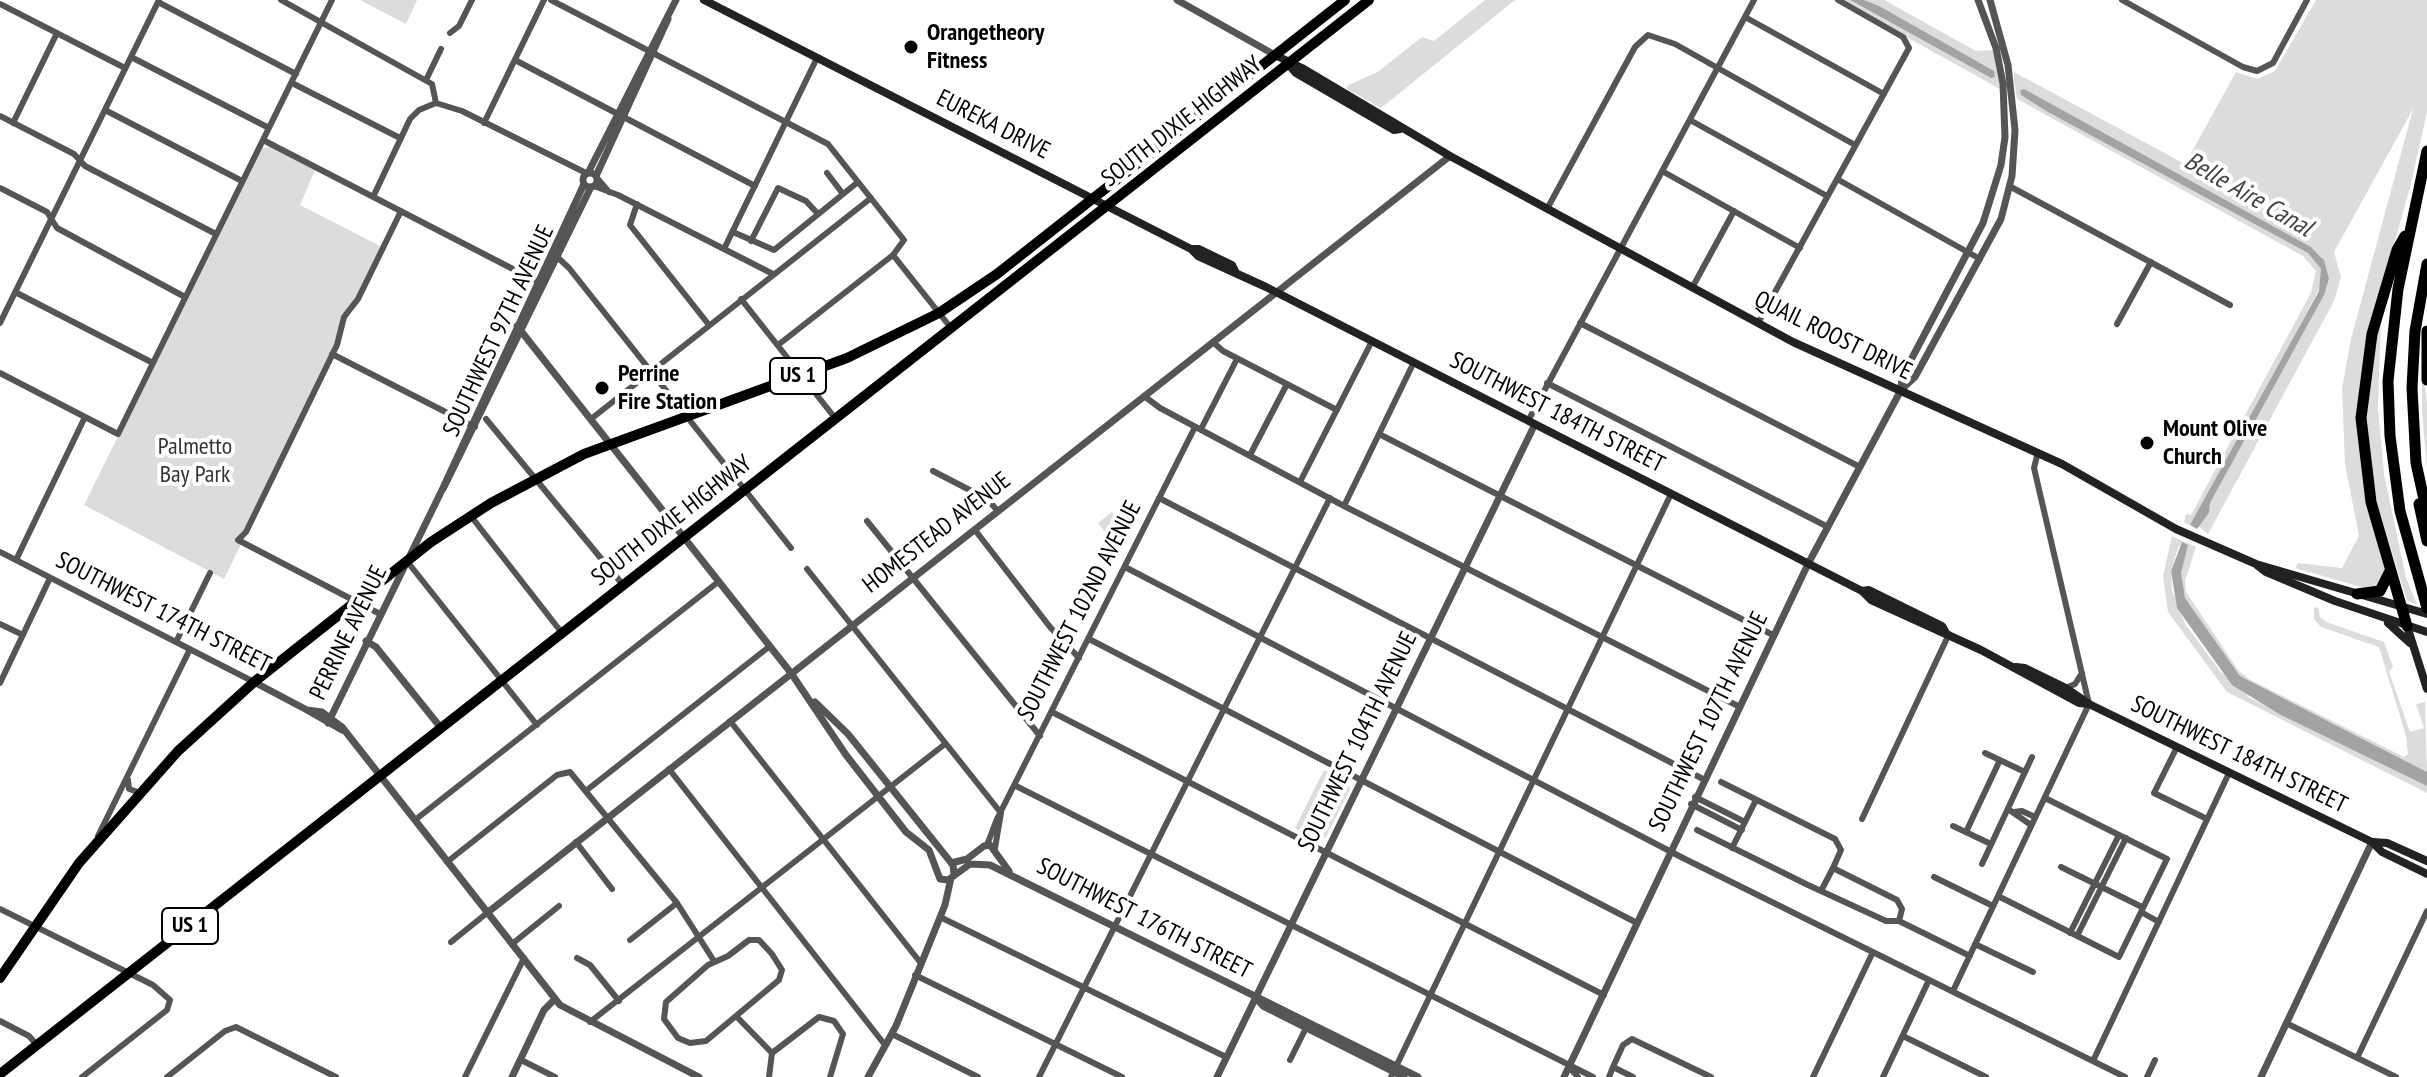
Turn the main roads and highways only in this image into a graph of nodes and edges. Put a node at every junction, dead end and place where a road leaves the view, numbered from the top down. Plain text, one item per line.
1 (704, 0) edge
2 (1345, 0) edge
3 (1369, 0) edge
4 (1275, 55) junction
5 (1288, 63) junction
6 (1169, 139) junction
7 (1178, 150) junction
8 (2427, 151) edge
9 (1094, 198) junction
10 (1108, 206) junction
11 (2410, 229) junction
12 (2427, 264) edge
13 (977, 288) junction
14 (987, 300) junction
15 (2427, 331) edge
16 (2427, 380) edge
17 (2416, 463) junction
18 (2394, 474) junction
19 (2427, 513) edge
20 (420, 533) road end
21 (2427, 541) edge
22 (431, 542) junction
23 (2256, 564) junction
24 (2390, 571) junction
25 (2427, 583) edge
26 (2357, 594) junction
27 (2401, 606) junction
28 (2426, 610) edge
29 (2377, 616) junction
30 (2407, 626) junction
31 (2427, 632) edge
32 (2415, 650) junction
33 (2016, 667) junction
34 (2427, 689) edge
35 (2089, 704) junction
36 (2372, 842) junction
37 (2427, 861) edge
38 (2427, 874) edge
39 (0, 978) edge
40 (0, 1074) edge

1 - 9 main road, EUREKA DRIVE
2 - 4 highway, SOUTH DIXIE HIGHWAY / US 1
3 - 5 highway, SOUTH DIXIE HIGHWAY / US 1
4 - 5 main road, QUAIL ROOST DRIVE
4 - 6 highway, SOUTH DIXIE HIGHWAY / US 1
5 - 7 highway, SOUTH DIXIE HIGHWAY / US 1
5 - 23 main road, QUAIL ROOST DRIVE
6 - 7 highway
6 - 9 highway, SOUTH DIXIE HIGHWAY / US 1
7 - 10 highway, SOUTH DIXIE HIGHWAY / US 1
8 - 11 highway
9 - 10 main road, SOUTHWEST 184TH STREET
9 - 13 highway, SOUTH DIXIE HIGHWAY / US 1
10 - 14 highway, SOUTH DIXIE HIGHWAY / US 1
10 - 33 main road, SOUTHWEST 184TH STREET
11 - 18 highway
11 - 24 highway
12 - 17 highway
13 - 14 highway
13 - 22 highway, SOUTH DIXIE HIGHWAY / US 1
14 - 40 highway, SOUTH DIXIE HIGHWAY / US 1
15 - 16 highway
17 - 19 highway
17 - 21 highway
18 - 25 highway
18 - 28 highway
20 - 22 highway
22 - 39 highway, SOUTH DIXIE HIGHWAY / US 1
23 - 26 main road, QUAIL ROOST DRIVE
23 - 29 main road, QUAIL ROOST DRIVE
24 - 26 highway
24 - 27 highway
26 - 27 main road, QUAIL ROOST DRIVE
27 - 28 main road, QUAIL ROOST DRIVE
27 - 30 highway
28 - 30 main road
29 - 30 main road, QUAIL ROOST DRIVE
29 - 32 main road
30 - 31 main road, QUAIL ROOST DRIVE
30 - 32 main road
32 - 34 main road
33 - 35 main road, SOUTHWEST 184TH STREET
33 - 35 main road, SOUTHWEST 184TH STREET
35 - 36 main road, SOUTHWEST 184TH STREET
36 - 37 main road, SOUTHWEST 184TH STREET
36 - 38 main road, SOUTHWEST 184TH STREET

